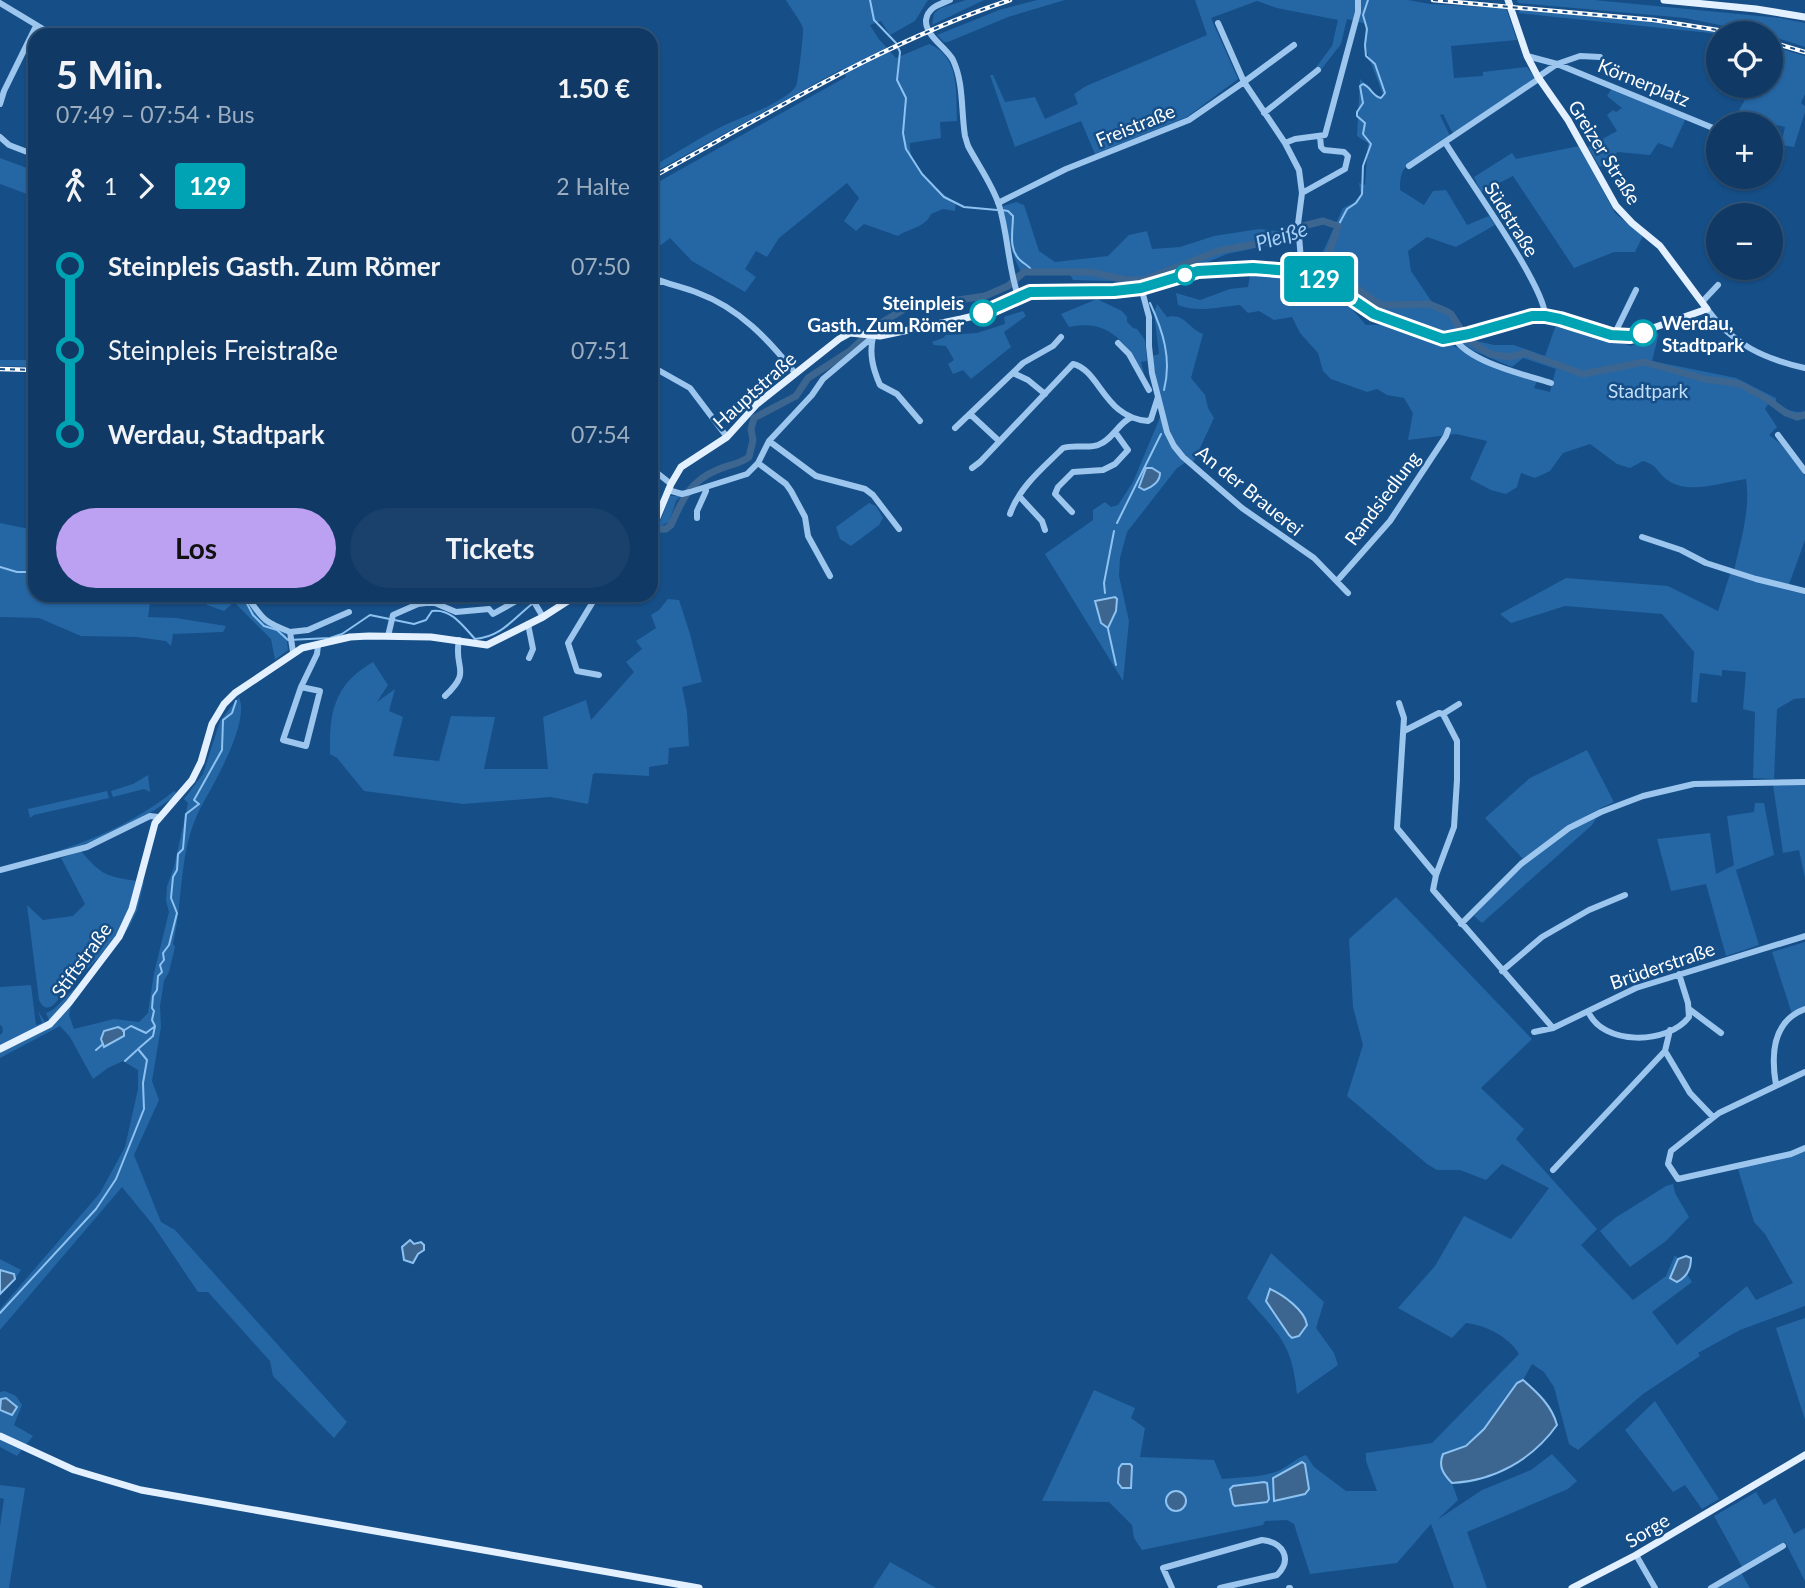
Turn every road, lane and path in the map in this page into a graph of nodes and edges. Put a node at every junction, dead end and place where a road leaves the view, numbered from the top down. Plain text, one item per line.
1 (950, 0) edge
2 (1357, 0) edge
3 (1507, 0) edge
4 (1664, 0) edge
5 (0, 3) edge
6 (1805, 17) edge
7 (1218, 23) dead end
8 (36, 26) joint
9 (40, 28) edge
10 (28, 42) edge
11 (1294, 45) dead end
12 (1527, 56) junction
13 (1600, 57) dead end
14 (1557, 64) junction
15 (1318, 70) dead end
16 (1539, 78) junction
17 (1244, 82) junction
18 (0, 104) edge
19 (1264, 113) junction
20 (1706, 125) edge
21 (1320, 136) junction
22 (0, 137) edge
23 (1445, 142) junction
24 (1285, 143) junction
25 (28, 152) edge
26 (1409, 166) dead end
27 (1303, 193) junction
28 (999, 208) junction
29 (1302, 272) junction
30 (660, 281) edge
31 (1717, 285) dead end
32 (1141, 288) junction
33 (1636, 290) dead end
34 (1018, 296) junction
35 (1702, 302) junction
36 (1707, 309) junction
37 (1545, 316) junction
38 (1678, 320) junction
39 (1721, 329) junction
40 (869, 335) junction
41 (1614, 335) junction
42 (1061, 337) dead end
43 (1456, 337) junction
44 (1118, 343) dead end
45 (1805, 368) edge
46 (658, 370) edge
47 (795, 373) junction
48 (1013, 373) junction
49 (1551, 383) dead end
50 (1151, 387) junction
51 (1045, 394) junction
52 (1158, 396) junction
53 (970, 414) junction
54 (1130, 418) junction
55 (920, 421) dead end
56 (954, 428) dead end
57 (1448, 430) dead end
58 (1115, 432) junction
59 (1778, 435) dead end
60 (727, 437) junction
61 (999, 441) junction
62 (769, 442) junction
63 (758, 463) junction
64 (972, 468) dead end
65 (1805, 471) edge
66 (658, 475) edge
67 (668, 485) junction
68 (706, 488) junction
69 (1020, 496) junction
70 (1072, 512) dead end
71 (658, 513) edge
72 (1010, 514) dead end
73 (697, 519) dead end
74 (900, 529) dead end
75 (1045, 530) dead end
76 (1642, 537) dead end
77 (830, 576) dead end
78 (1337, 581) junction
79 (1805, 590) edge
80 (1348, 593) dead end
81 (250, 602) edge
82 (524, 602) edge
83 (534, 602) edge
84 (566, 602) edge
85 (593, 602) edge
86 (349, 612) dead end
87 (543, 617) junction
88 (528, 624) junction
89 (290, 632) junction
90 (388, 636) junction
91 (459, 640) junction
92 (318, 645) junction
93 (292, 649) junction
94 (529, 658) dead end
95 (599, 675) dead end
96 (300, 687) junction
97 (445, 696) dead end
98 (1399, 703) dead end
99 (1459, 704) dead end
100 (1444, 714) junction
101 (1404, 731) junction
102 (1805, 782) edge
103 (158, 817) junction
104 (0, 870) edge
105 (1436, 875) junction
106 (1625, 895) dead end
107 (1461, 924) junction
108 (1805, 936) edge
109 (1502, 971) junction
110 (1679, 974) junction
111 (1689, 1009) junction
112 (1805, 1009) edge
113 (1588, 1011) junction
114 (1553, 1028) junction
115 (1670, 1030) junction
116 (1534, 1032) dead end
117 (1721, 1033) dead end
118 (0, 1049) edge
119 (1665, 1051) junction
120 (1805, 1072) edge
121 (1776, 1085) junction
122 (1713, 1117) junction
123 (1805, 1148) edge
124 (1553, 1170) dead end
125 (0, 1436) edge
126 (1805, 1455) edge
127 (1783, 1546) dead end
128 (1636, 1555) junction
129 (699, 1588) edge
130 (1172, 1588) edge
131 (1220, 1588) edge
132 (1572, 1588) edge
133 (1655, 1588) edge
134 (1711, 1588) edge

1 - 28 street
2 - 21 street
3 - 12 main road, Greizer Straße
4 - 6 main road
5 - 8 street
7 - 17 street
8 - 9 street
10 - 18 street
11 - 17 street, Freistraße
12 - 14 street, Körnerplatz
12 - 16 main road, Greizer Straße
13 - 14 street, Körnerplatz
14 - 16 street, Körnerplatz
14 - 20 street, Körnerplatz
15 - 19 street
16 - 23 street
16 - 35 main road, Greizer Straße
17 - 19 street
17 - 28 street, Freistraße
19 - 24 street
21 - 24 street
21 - 27 street
22 - 25 street
23 - 26 street
23 - 37 street, Südstraße
24 - 27 street
27 - 29 street
28 - 34 street
29 - 32 main road, Hauptstraße
29 - 43 main road, Hauptstraße
30 - 47 street
31 - 35 street
32 - 34 main road, Hauptstraße
32 - 50 street, An der Brauerei
33 - 41 street
34 - 40 main road, Hauptstraße
35 - 36 main road, Greizer Straße
36 - 38 main road
36 - 39 street, Greizer Straße
37 - 41 main road, Hauptstraße
37 - 43 main road, Hauptstraße
38 - 39 street
38 - 41 main road
39 - 45 street, Greizer Straße
40 - 47 main road, Hauptstraße
40 - 55 street
40 - 62 street
42 - 48 street
43 - 49 street
44 - 50 street
46 - 60 street
47 - 60 main road, Hauptstraße
48 - 51 street
48 - 53 street
50 - 52 street, An der Brauerei
51 - 54 street
51 - 61 street
52 - 54 street
52 - 78 street, An der Brauerei
53 - 56 street
53 - 61 street
54 - 58 street
57 - 78 street, Randsiedlung
58 - 69 street
58 - 70 street
59 - 65 street
60 - 67 main road, Hauptstraße
61 - 64 street
62 - 63 street
62 - 74 street
63 - 68 street
63 - 77 street
66 - 67 street
67 - 68 street
67 - 71 main road, Hauptstraße
68 - 73 street
69 - 72 street
69 - 75 street
76 - 79 street
78 - 80 street, An der Brauerei
81 - 89 street
82 - 90 street
83 - 87 street
84 - 87 main road
85 - 95 street
86 - 89 street
87 - 88 main road
88 - 91 main road
88 - 94 street
89 - 93 street
90 - 91 main road
90 - 92 main road
91 - 97 street
92 - 93 main road
92 - 96 street
93 - 103 main road
96 - 96 street
98 - 101 street
99 - 100 street
100 - 101 street
100 - 105 street
101 - 105 street
102 - 107 street
103 - 104 street
103 - 118 main road, Stiftstraße
105 - 107 street
106 - 109 street
107 - 109 street
108 - 110 street, Brüderstraße
109 - 114 street
110 - 111 street
110 - 113 street, Brüderstraße
111 - 115 street
111 - 117 street
112 - 121 street
113 - 114 street, Brüderstraße
113 - 115 street
114 - 116 street, Brüderstraße
115 - 119 street
119 - 122 street
119 - 124 street
120 - 121 street
121 - 122 street
122 - 123 street
125 - 129 main road
126 - 128 main road, Sorge
127 - 134 street
128 - 132 main road, Sorge
128 - 133 street
130 - 131 street

